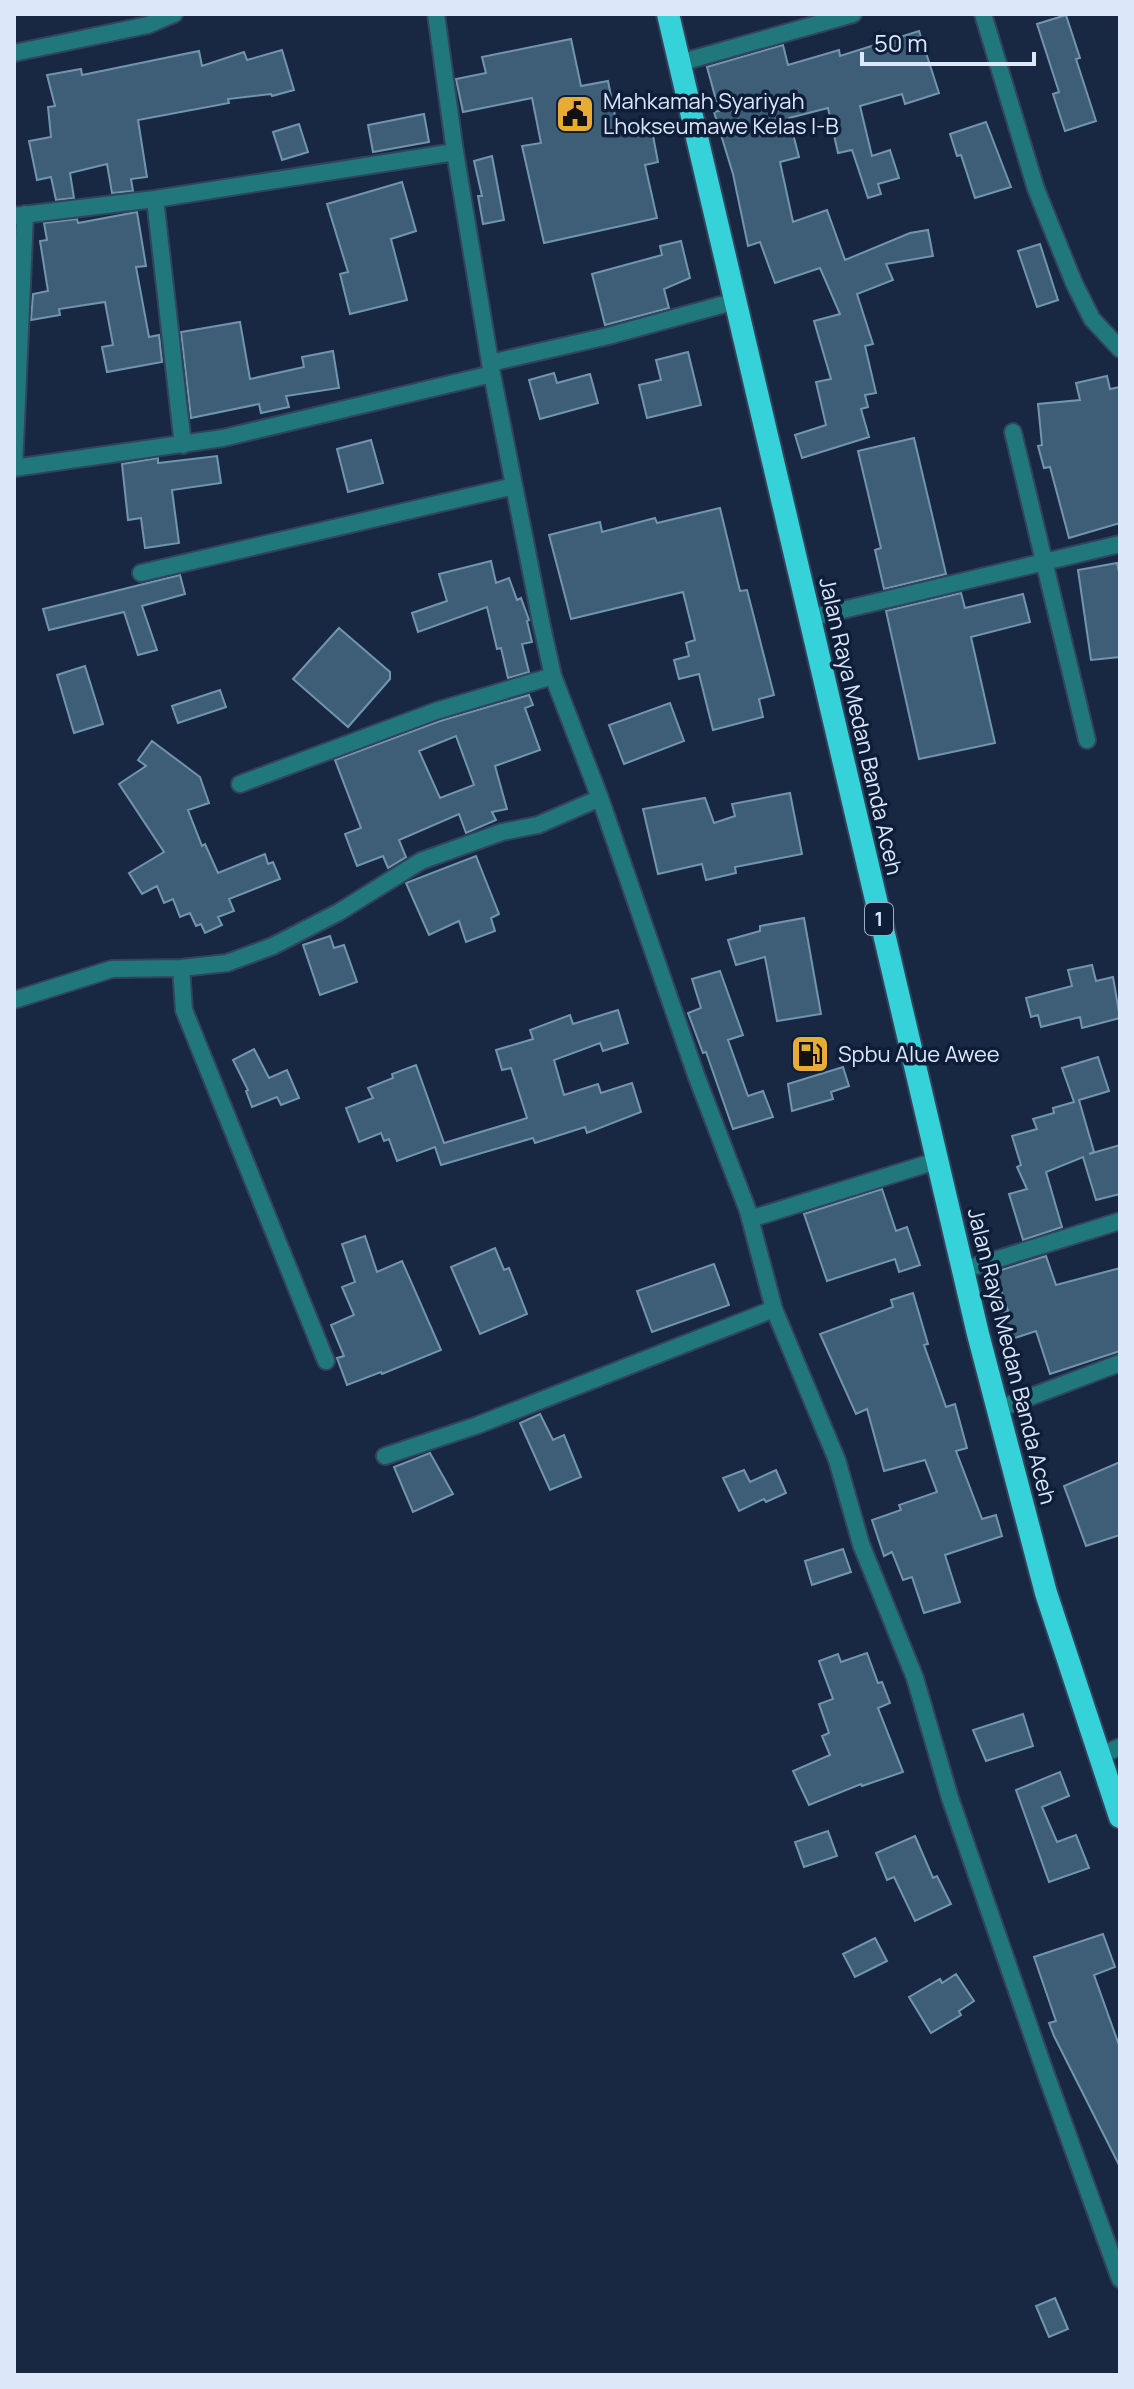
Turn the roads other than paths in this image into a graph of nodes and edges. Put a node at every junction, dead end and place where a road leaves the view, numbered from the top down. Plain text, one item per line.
1 (174, 14) edge
2 (436, 14) edge
3 (668, 14) edge
4 (853, 14) edge
5 (983, 14) edge
6 (14, 56) edge
7 (679, 63) junction
8 (455, 152) junction
9 (155, 199) junction
10 (20, 215) edge
11 (736, 301) junction
12 (1120, 349) edge
13 (491, 368) junction
14 (1013, 432) dead end
15 (183, 445) junction
16 (514, 486) junction
17 (1120, 544) edge
18 (1043, 561) junction
19 (141, 573) dead end
20 (809, 618) junction
21 (553, 676) junction
22 (1087, 740) dead end
23 (240, 784) dead end
24 (600, 798) junction
25 (181, 968) junction
26 (14, 1000) edge
27 (936, 1161) junction
28 (750, 1219) junction
29 (1120, 1221) edge
30 (963, 1270) junction
31 (774, 1309) junction
32 (326, 1361) dead end
33 (1120, 1363) edge
34 (998, 1409) junction
35 (385, 1456) dead end
36 (1110, 1751) edge
37 (1120, 1817) edge
38 (1120, 2279) edge

1 - 6 street
2 - 8 street
3 - 7 highway, Jalan Raya Medan Banda Aceh / 1
4 - 7 street
5 - 12 street
7 - 11 highway, Jalan Raya Medan Banda Aceh / 1
8 - 9 street
8 - 13 street
9 - 10 street
9 - 15 street
10 - 15 street
11 - 13 street
11 - 20 highway, Jalan Raya Medan Banda Aceh / 1
13 - 15 street
13 - 16 street
14 - 18 street
16 - 19 street
16 - 21 street
17 - 18 street
18 - 20 street
18 - 22 street
20 - 27 highway, Jalan Raya Medan Banda Aceh / 1
21 - 23 street
21 - 24 street
24 - 25 street
24 - 28 street
25 - 26 street
25 - 32 street
27 - 28 street
27 - 30 highway, Jalan Raya Medan Banda Aceh / 1
28 - 31 street
29 - 30 street
30 - 34 highway, Jalan Raya Medan Banda Aceh / 1
31 - 35 street
31 - 38 street
33 - 34 street
34 - 36 highway, Jalan Raya Medan Banda Aceh / 1
36 - 37 highway, Jalan Raya Medan Banda Aceh / 1

